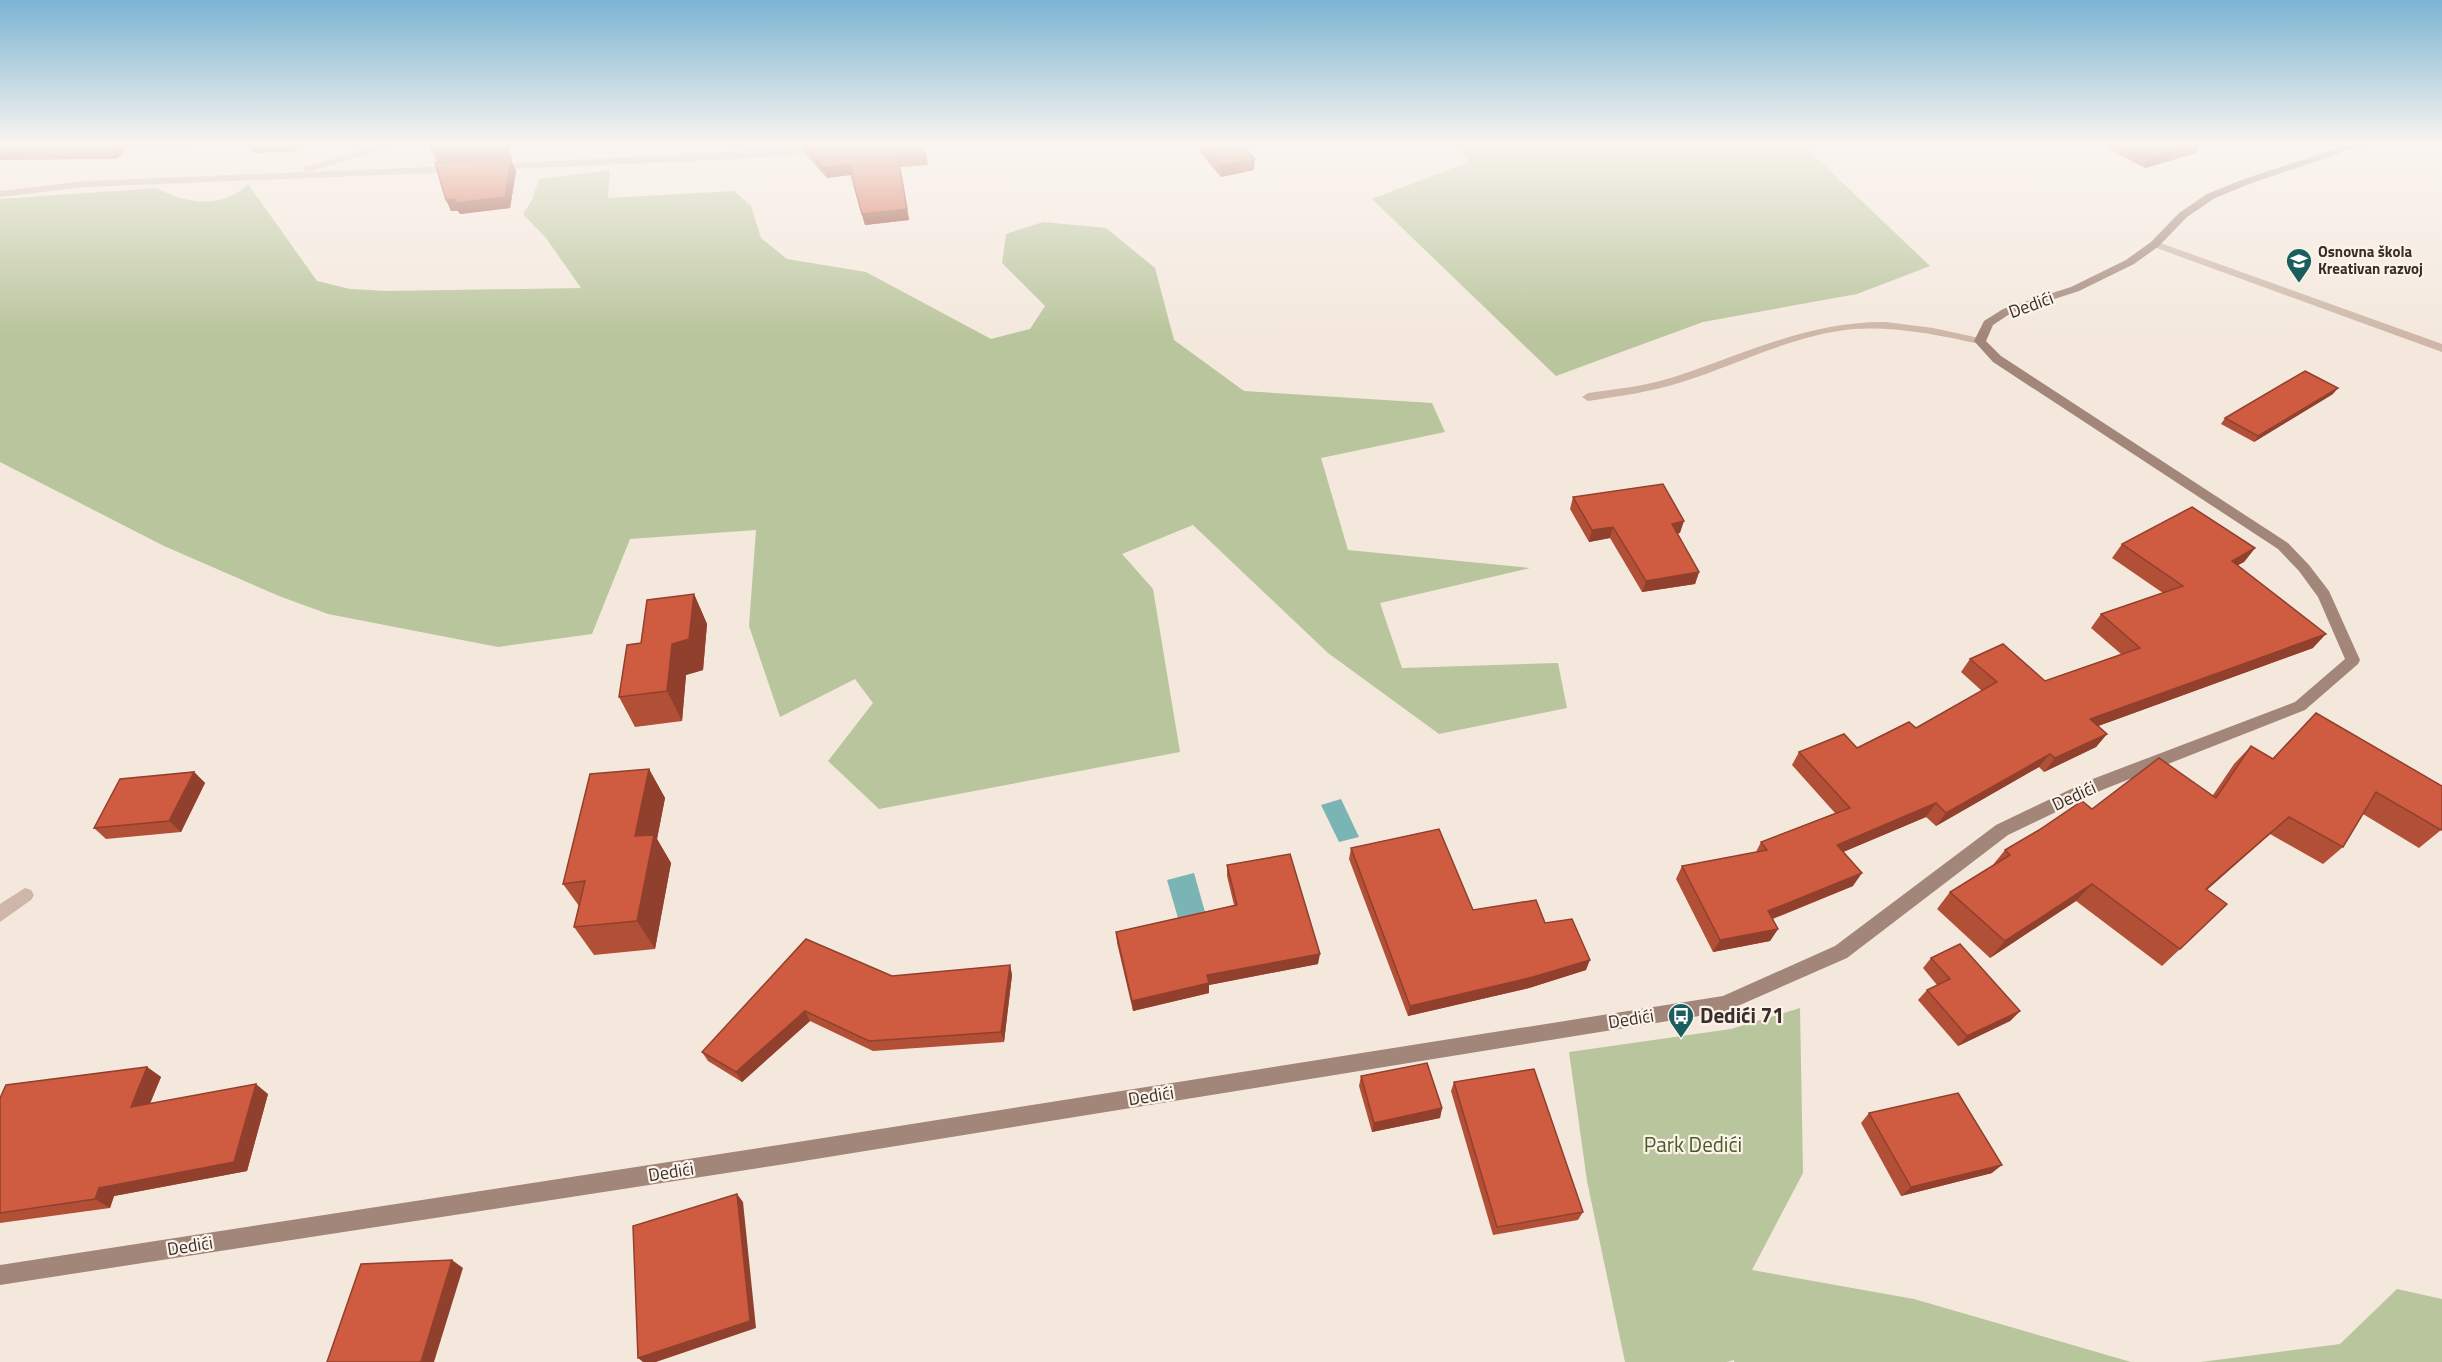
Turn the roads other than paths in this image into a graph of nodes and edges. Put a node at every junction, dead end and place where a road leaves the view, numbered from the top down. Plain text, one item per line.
1 (2194, 208) edge
2 (2155, 244) junction
3 (1980, 341) junction
4 (2442, 348) edge
5 (1588, 397) dead end
6 (25, 895) dead end
7 (0, 914) edge
8 (0, 1275) edge

1 - 2 street, Dedići
2 - 3 street, Dedići
2 - 4 street
3 - 5 street
3 - 8 street, Dedići
6 - 7 street

